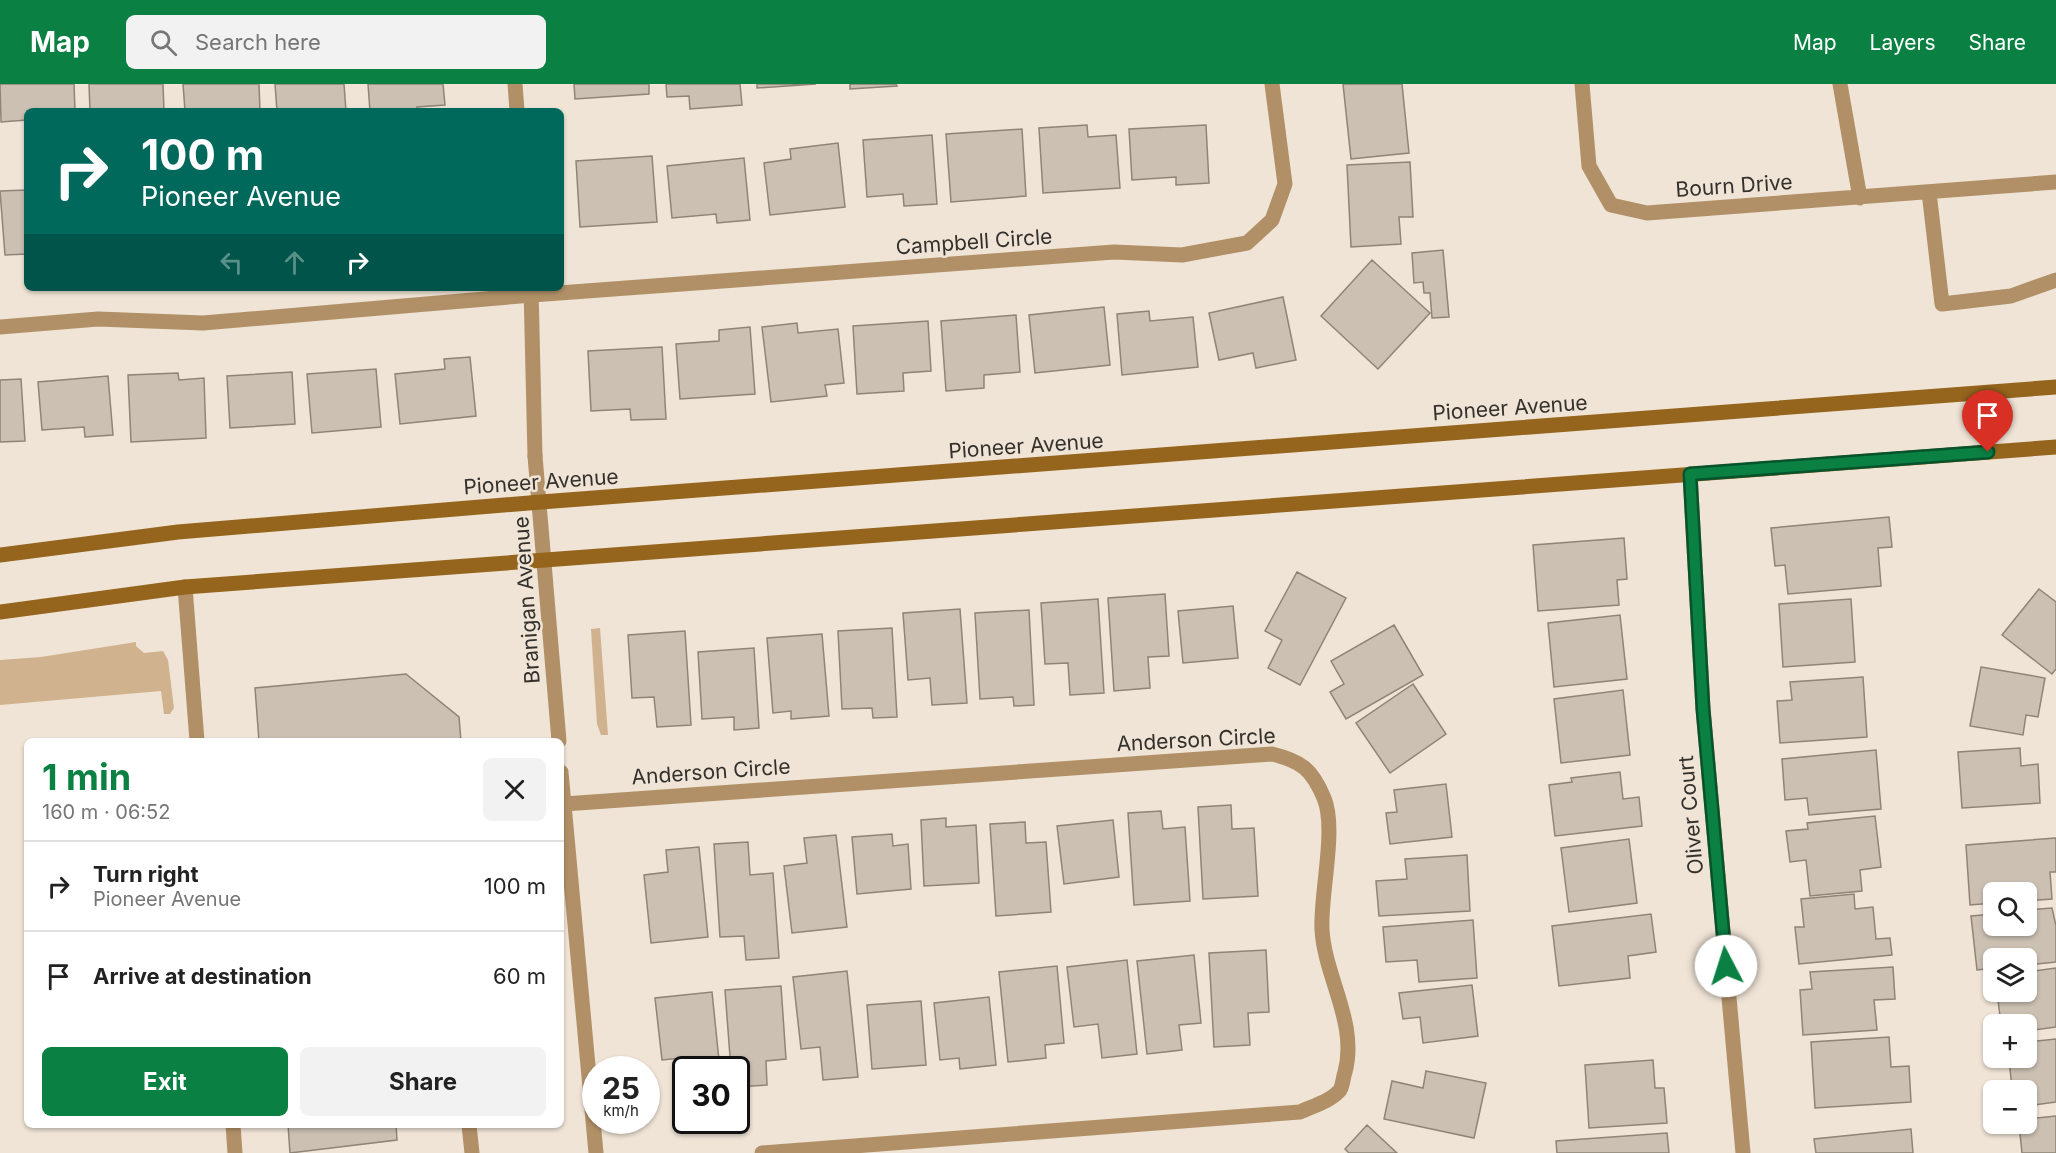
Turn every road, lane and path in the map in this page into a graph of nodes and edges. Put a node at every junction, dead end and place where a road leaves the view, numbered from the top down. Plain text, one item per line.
1 (515, 84) edge
2 (1272, 84) edge
3 (1582, 84) edge
4 (1840, 84) edge
5 (517, 108) edge
6 (2056, 182) edge
7 (1929, 192) junction
8 (1860, 198) junction
9 (2056, 280) edge
10 (564, 289) edge
11 (532, 291) edge
12 (0, 327) edge
13 (2056, 387) edge
14 (2056, 447) edge
15 (1690, 474) junction
16 (541, 502) junction
17 (0, 555) edge
18 (544, 559) junction
19 (185, 587) junction
20 (0, 612) edge
21 (197, 738) edge
22 (559, 738) edge
23 (564, 804) joint
24 (233, 1128) edge
25 (470, 1128) edge
26 (236, 1153) edge
27 (472, 1153) edge
28 (596, 1153) edge
29 (762, 1153) edge
30 (1743, 1153) edge

1 - 5 street
2 - 10 street, Campbell Circle
3 - 8 street, Bourn Drive
4 - 8 street
6 - 7 street, Bourn Drive
7 - 8 street, Bourn Drive
7 - 9 street
11 - 12 street, Campbell Circle
11 - 16 street, Branigan Avenue
13 - 16 main road, Pioneer Avenue
14 - 15 main road
15 - 18 main road
15 - 30 street, Oliver Court
16 - 17 main road, Pioneer Avenue
16 - 18 street, Branigan Avenue
18 - 19 main road
18 - 22 street, Branigan Avenue
19 - 20 main road
19 - 21 street
23 - 28 street
23 - 29 street, Anderson Circle
24 - 26 street
25 - 27 street

